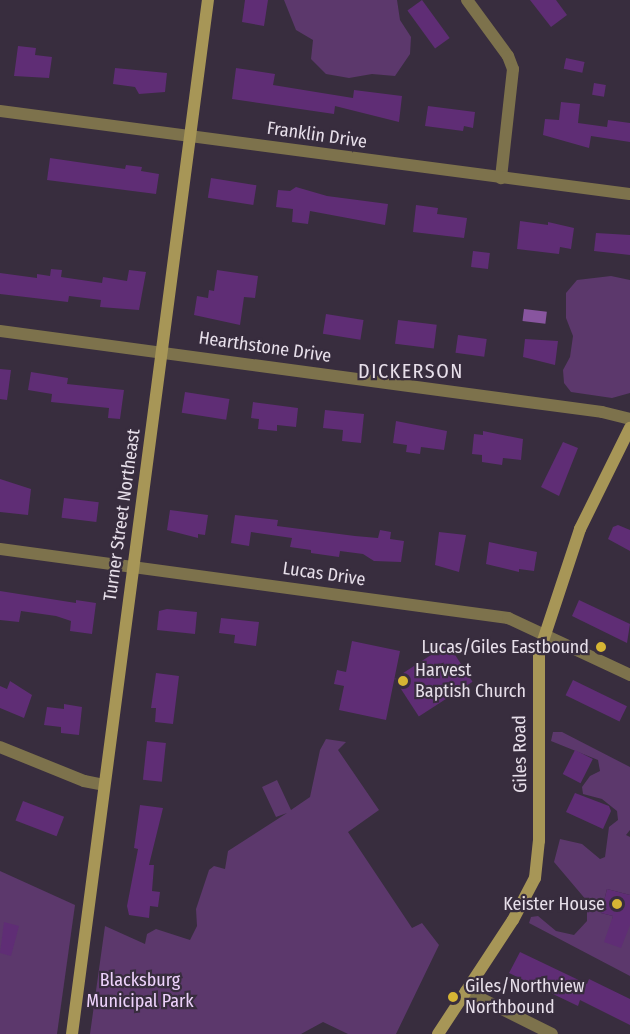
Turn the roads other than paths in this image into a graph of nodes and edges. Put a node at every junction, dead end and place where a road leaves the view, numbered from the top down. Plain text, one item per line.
1 (208, 0) edge
2 (467, 0) edge
3 (0, 111) edge
4 (190, 136) junction
5 (501, 178) junction
6 (630, 195) edge
7 (0, 331) edge
8 (161, 351) junction
9 (630, 419) edge
10 (630, 428) edge
11 (0, 549) edge
12 (133, 566) junction
13 (543, 633) junction
14 (630, 675) edge
15 (0, 747) edge
16 (104, 785) junction
17 (466, 992) junction
18 (72, 1034) edge
19 (438, 1034) edge
20 (552, 1034) edge

1 - 4 street, Turner Street Northeast
2 - 5 street
3 - 4 street, Franklin Drive
4 - 5 street, Franklin Drive
4 - 8 street, Turner Street Northeast
5 - 6 street, Franklin Drive
7 - 8 street, Hearthstone Drive
8 - 9 street, Hearthstone Drive
8 - 12 street, Turner Street Northeast
10 - 13 street, Giles Road
11 - 12 street, Lucas Drive
12 - 13 street, Lucas Drive
12 - 16 street, Turner Street Northeast
13 - 14 street, Lucas Drive
13 - 17 street, Giles Road
15 - 16 street
16 - 18 street, Turner Street Northeast
17 - 19 street, Giles Road
17 - 20 street

